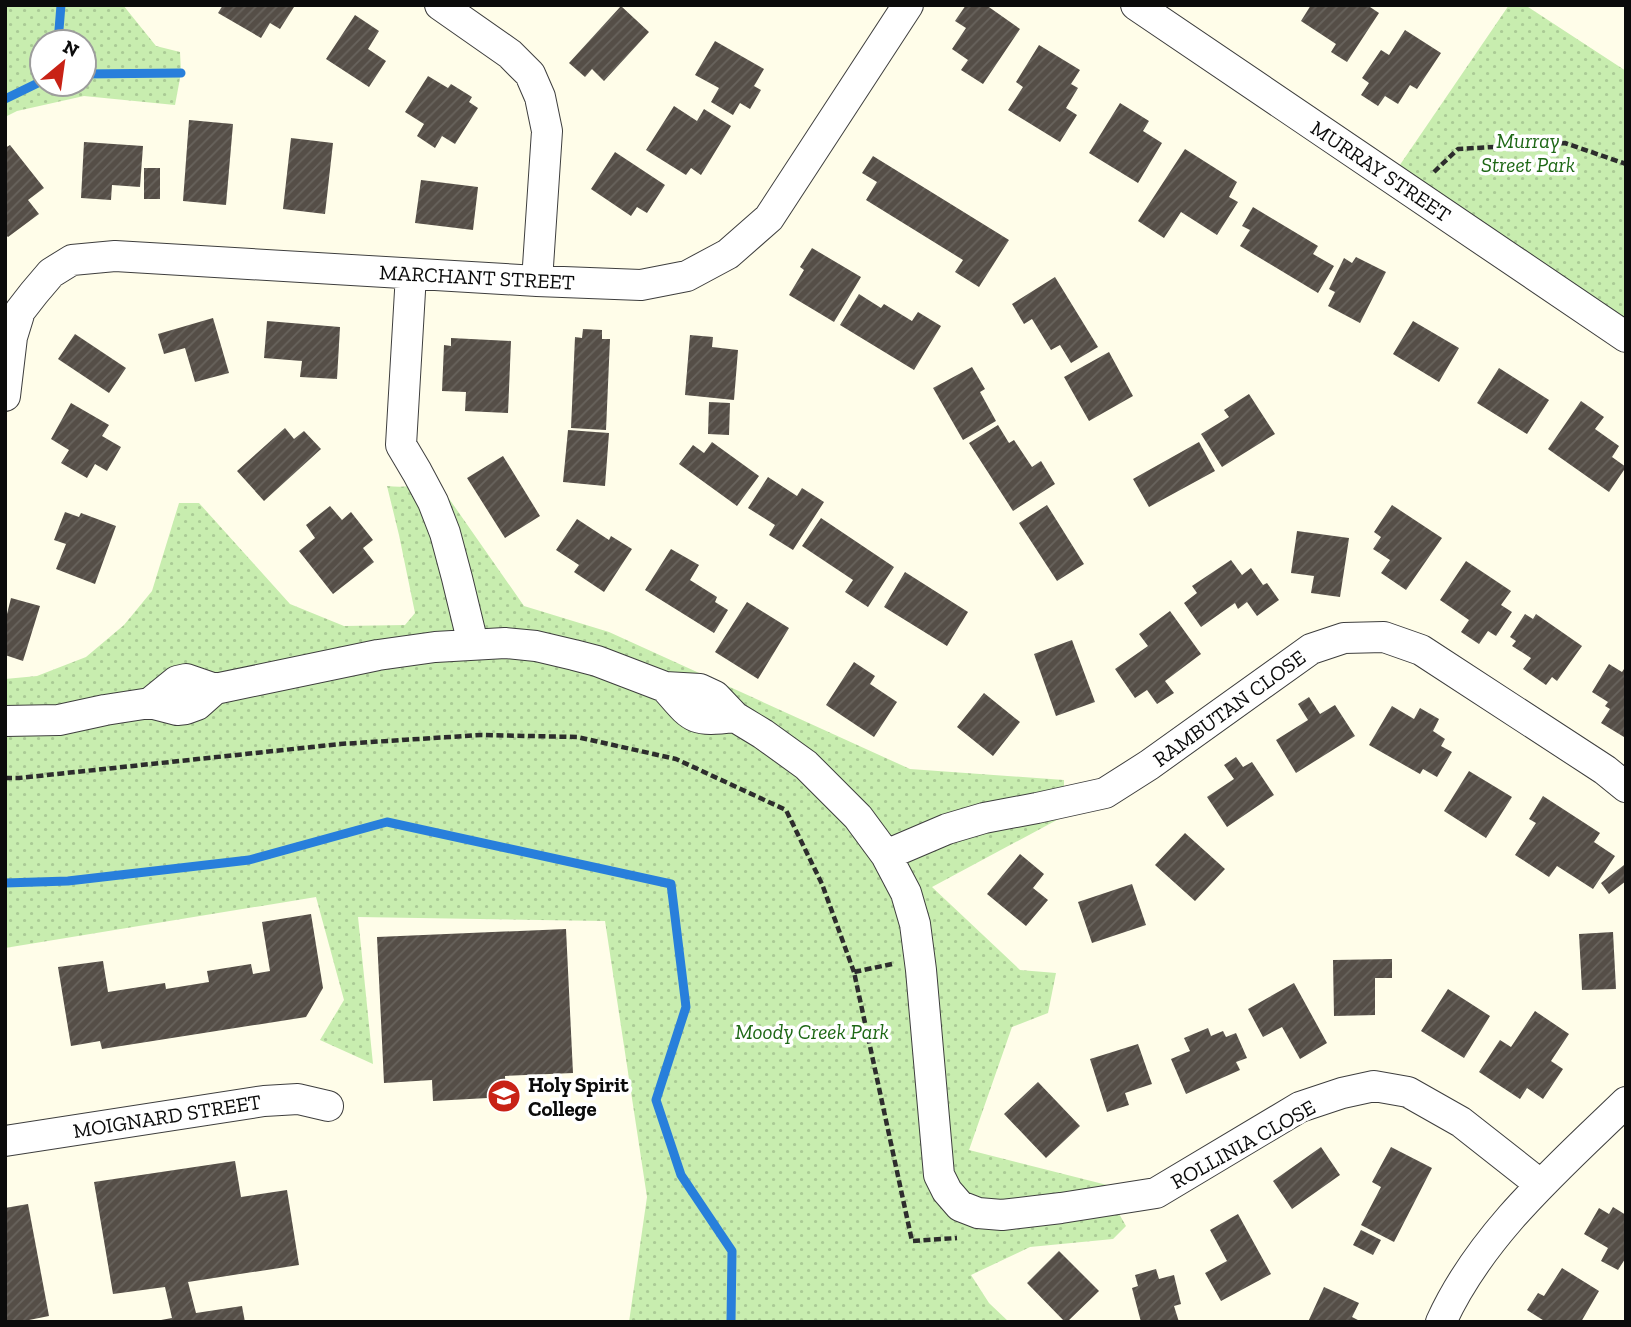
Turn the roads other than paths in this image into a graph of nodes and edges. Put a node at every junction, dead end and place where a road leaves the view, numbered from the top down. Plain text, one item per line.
1 (440, 5) edge
2 (908, 5) edge
3 (1136, 5) edge
4 (411, 274) junction
5 (537, 281) junction
6 (1626, 337) edge
7 (5, 396) edge
8 (473, 644) junction
9 (5, 721) edge
10 (1626, 787) edge
11 (886, 855) junction
12 (1626, 1102) edge
13 (328, 1106) dead end
14 (5, 1141) edge
15 (1541, 1185) junction
16 (1441, 1322) edge

1 - 5 street
2 - 5 street, MARCHANT STREET
3 - 6 street, MURRAY STREET
4 - 5 street, MARCHANT STREET
4 - 7 street, MARCHANT STREET
4 - 8 street
8 - 9 street
8 - 11 street
10 - 11 street, RAMBUTAN CLOSE
11 - 15 street, ROLLINIA CLOSE
12 - 15 street
13 - 14 street, MOIGNARD STREET
15 - 16 street

